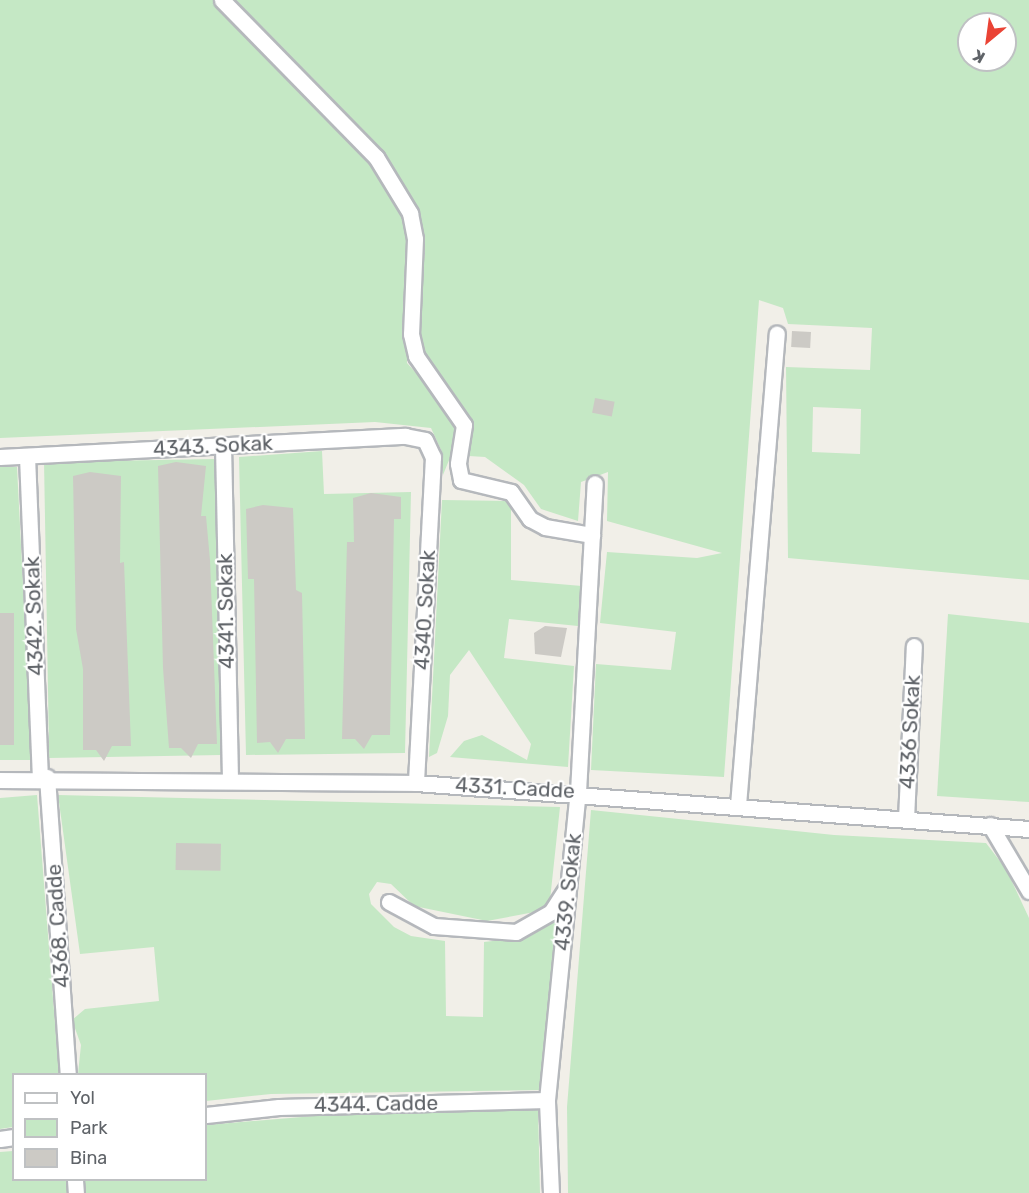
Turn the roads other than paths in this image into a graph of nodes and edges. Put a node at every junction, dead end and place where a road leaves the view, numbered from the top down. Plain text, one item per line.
1 (222, 0) edge
2 (777, 334) dead end
3 (424, 440) joint
4 (223, 445) junction
5 (27, 456) junction
6 (0, 457) edge
7 (596, 483) dead end
8 (592, 535) junction
9 (914, 646) dead end
10 (44, 777) junction
11 (230, 777) junction
12 (0, 780) edge
13 (416, 783) junction
14 (578, 792) junction
15 (738, 805) junction
16 (906, 819) junction
17 (990, 825) junction
18 (1029, 829) edge
19 (569, 884) junction
20 (1029, 891) edge
21 (389, 902) dead end
22 (69, 1073) edge
23 (548, 1100) junction
24 (207, 1115) edge
25 (551, 1193) edge

1 - 8 street
2 - 15 street
3 - 4 street, 4343. Sokak
3 - 13 street, 4340. Sokak
4 - 5 street, 4343. Sokak
4 - 11 street, 4341. Sokak
5 - 6 street, 4343. Sokak
5 - 10 street, 4342. Sokak
7 - 8 street, 4339. Sokak
8 - 14 street, 4339. Sokak
9 - 16 street, 4336 Sokak
10 - 11 street, 4331. Cadde
10 - 12 street, 4331. Cadde
10 - 22 street, 4368. Cadde
11 - 13 street, 4331. Cadde
13 - 14 street, 4331. Cadde
14 - 15 street, 4331. Cadde
14 - 19 street, 4339. Sokak
15 - 16 street, 4331. Cadde
16 - 17 street, 4331. Cadde
17 - 18 street, 4331. Cadde
17 - 20 street
19 - 21 street
19 - 23 street, 4339. Sokak
23 - 24 street, 4344. Cadde
23 - 25 street, 4339. Sokak

